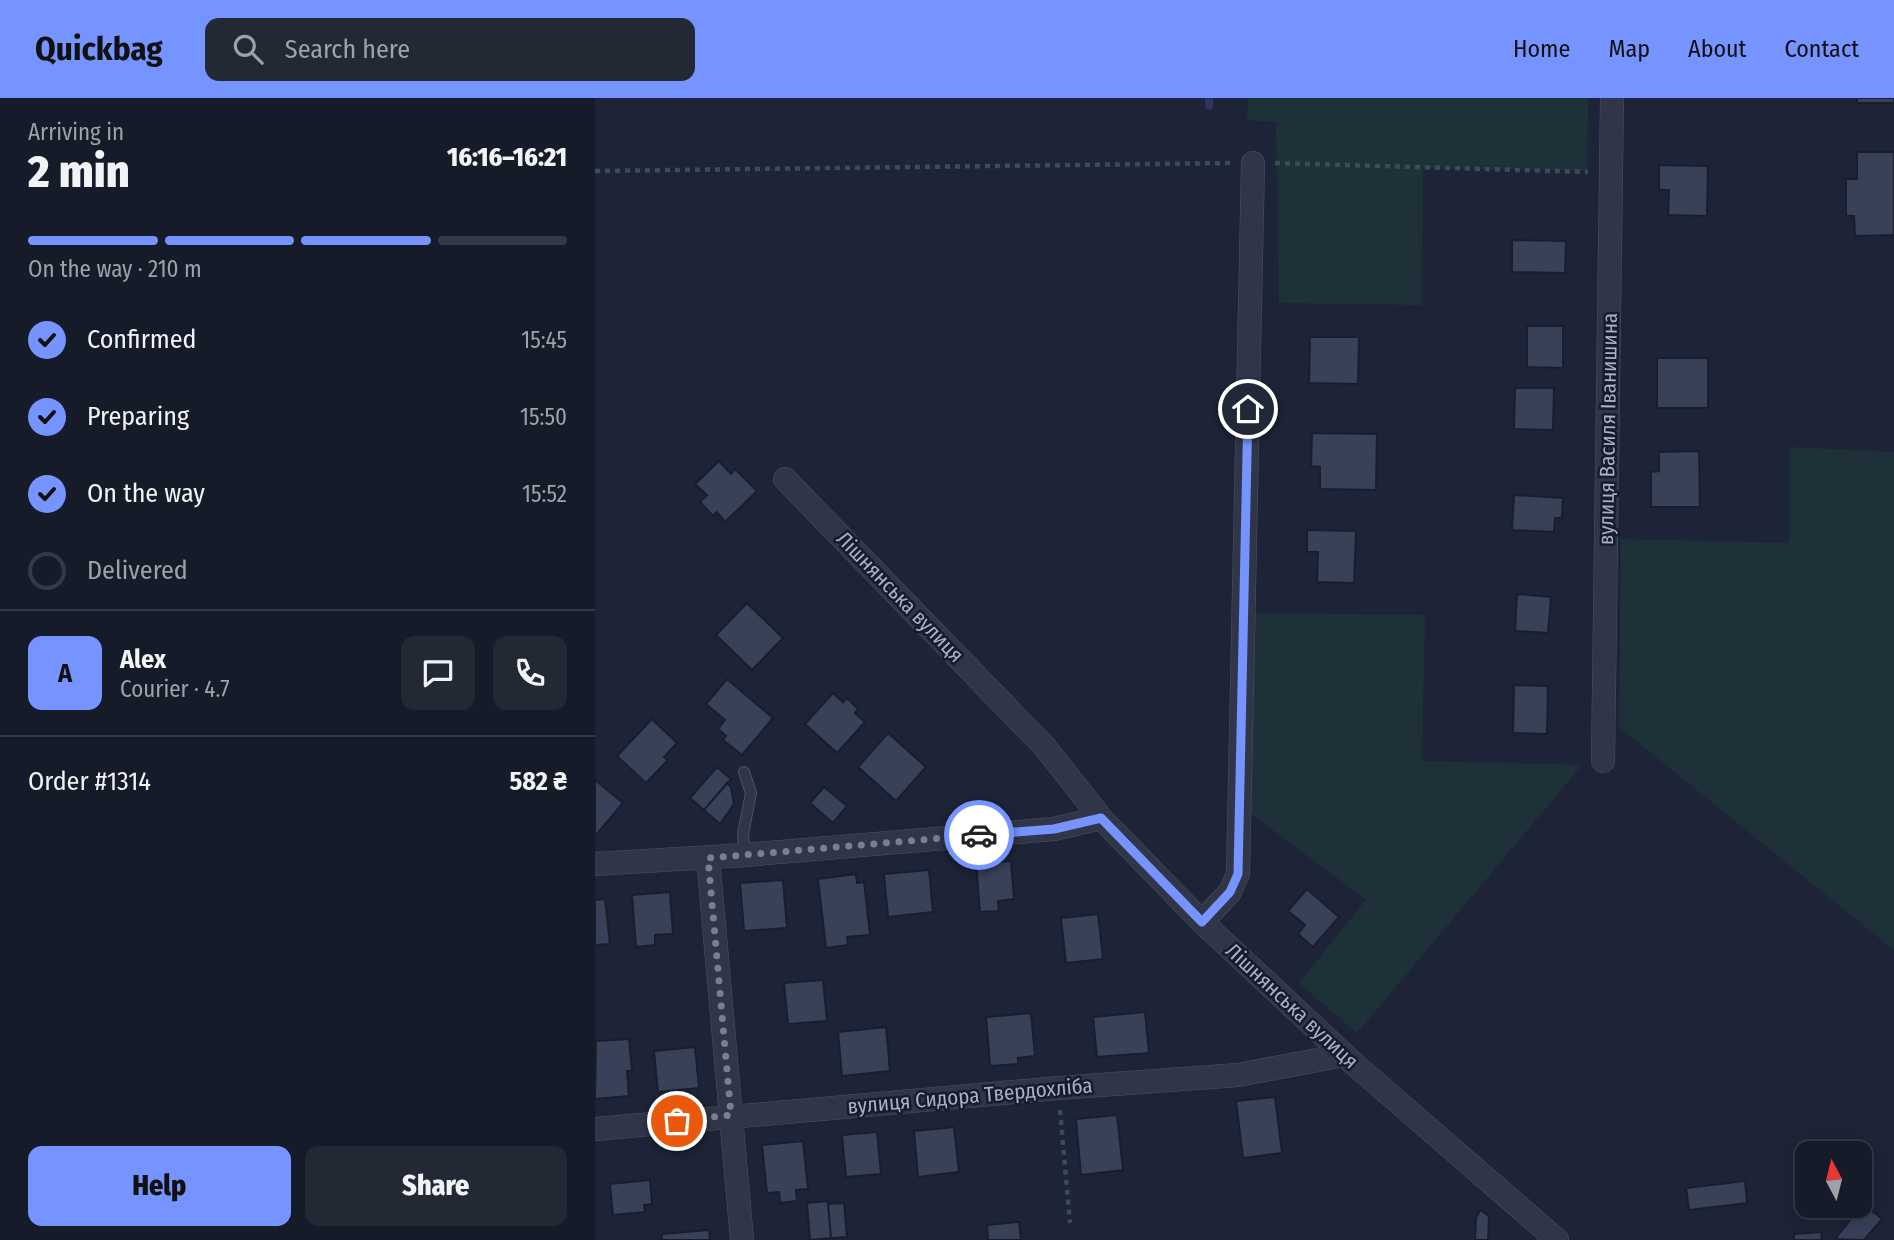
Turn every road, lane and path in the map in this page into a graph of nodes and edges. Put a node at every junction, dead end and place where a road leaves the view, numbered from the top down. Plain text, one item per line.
1 (1612, 98) edge
2 (1253, 163) junction
3 (595, 171) edge
4 (1611, 173) junction
5 (785, 478) dead end
6 (1603, 761) dead end
7 (744, 772) dead end
8 (1101, 818) junction
9 (745, 855) junction
10 (708, 858) junction
11 (595, 864) edge
12 (1202, 922) junction
13 (1344, 1055) junction
14 (1059, 1088) junction
15 (731, 1115) junction
16 (595, 1129) edge
17 (1070, 1223) dead end
18 (742, 1240) edge
19 (1557, 1240) edge

1 - 4 street, вулиця Василя Іванишина
2 - 3 path
2 - 4 path
2 - 12 street
4 - 6 street, вулиця Василя Іванишина
5 - 8 street, Лішнянська вулиця
7 - 9 lane
8 - 9 street
8 - 12 street, Лішнянська вулиця
9 - 10 street
10 - 11 street
10 - 15 street
12 - 13 street, Лішнянська вулиця
13 - 14 street, вулиця Сидора Твердохліба
13 - 19 street, Лішнянська вулиця
14 - 15 street, вулиця Сидора Твердохліба
14 - 17 path
15 - 16 street, вулиця Сидора Твердохліба
15 - 18 street

